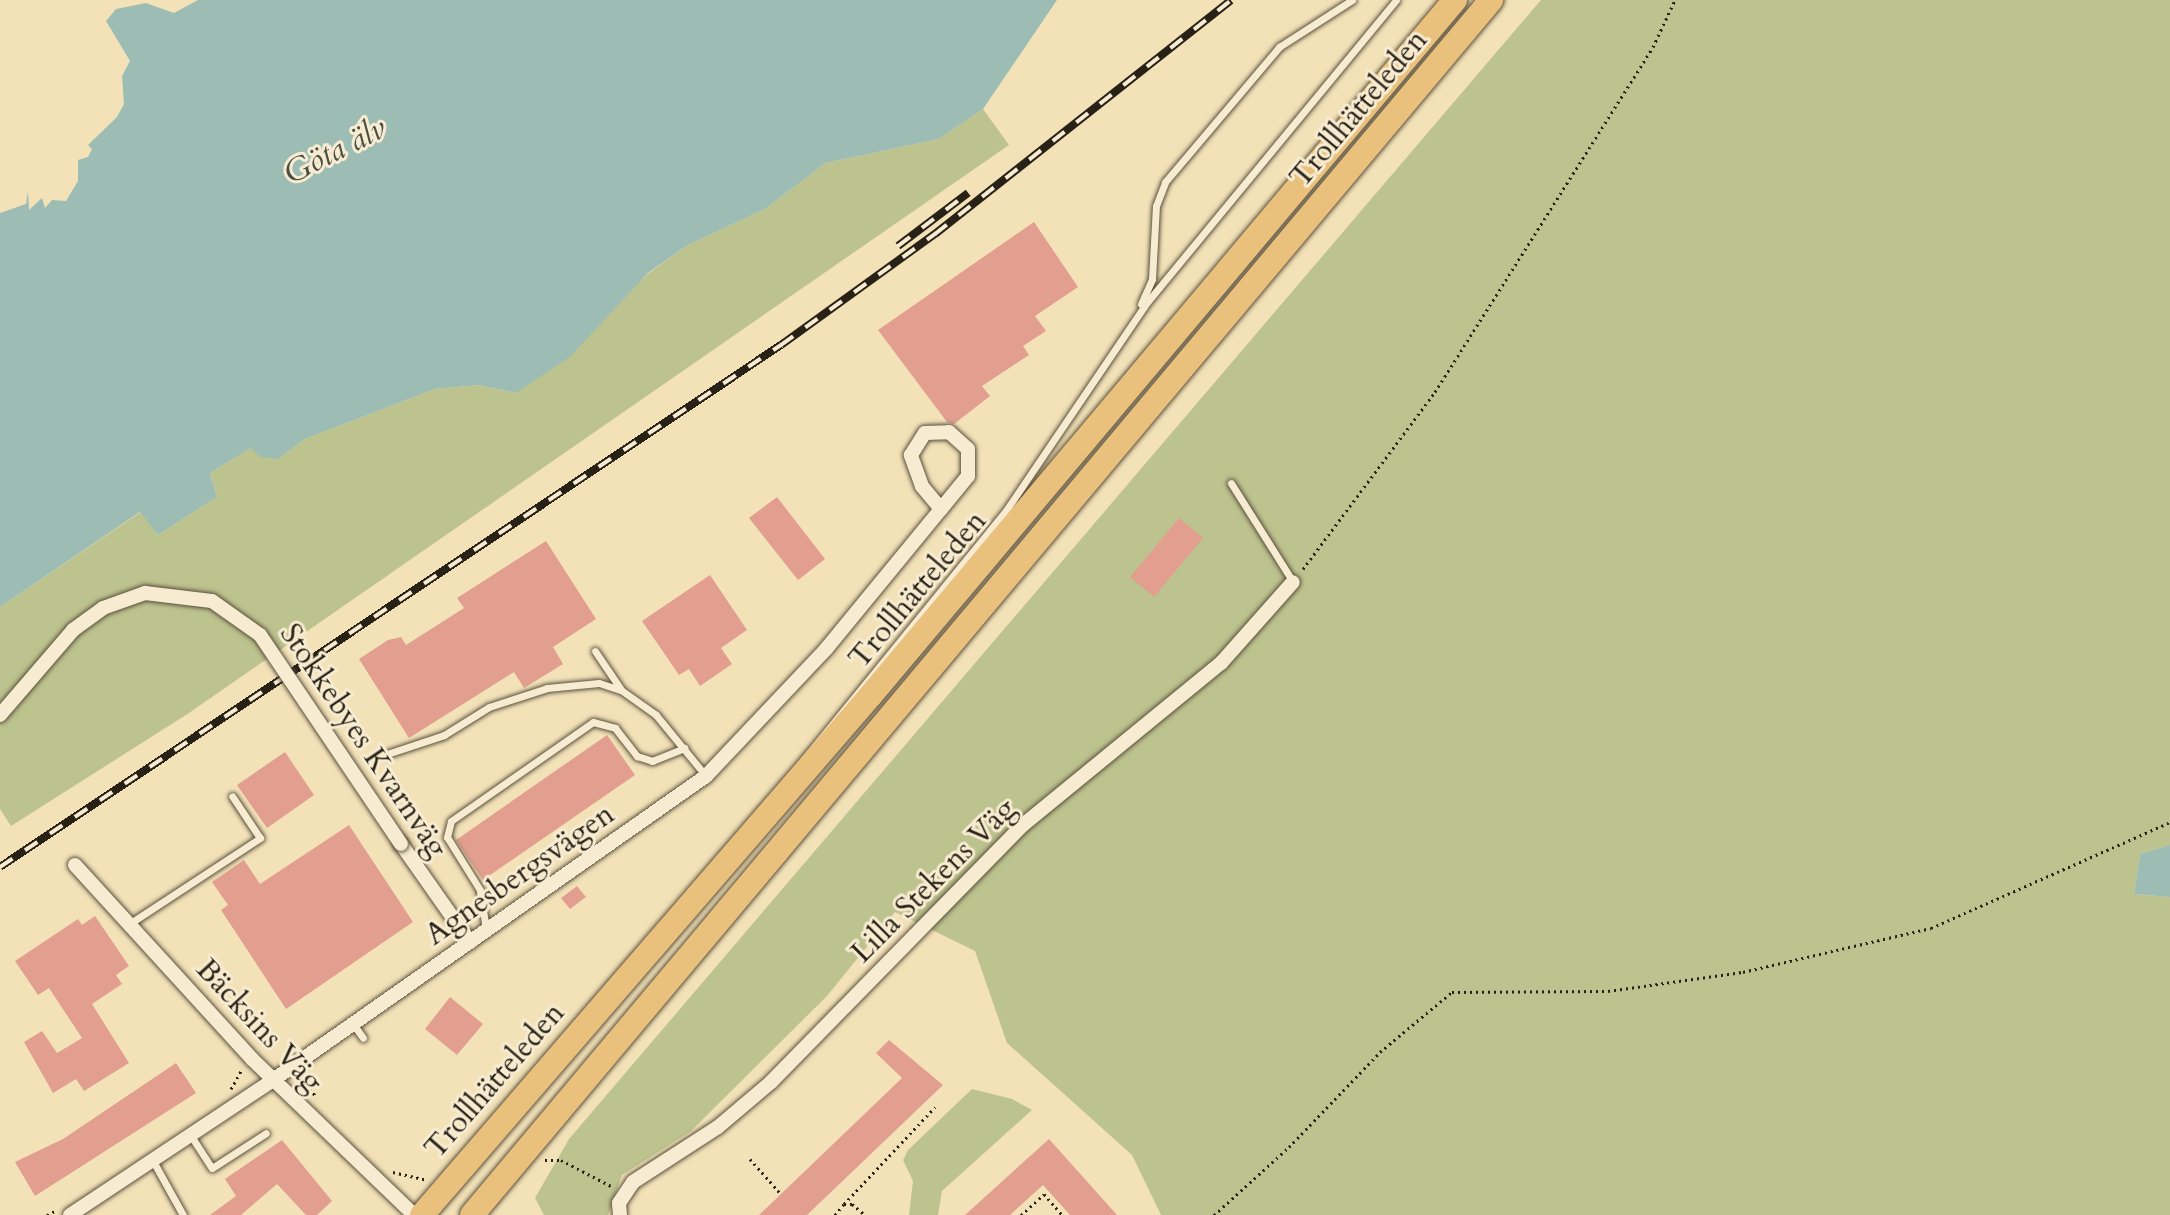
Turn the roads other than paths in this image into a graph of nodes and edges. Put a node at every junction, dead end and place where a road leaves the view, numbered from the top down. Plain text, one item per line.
1 (1352, 0) edge
2 (1396, 0) edge
3 (1455, 0) edge
4 (1491, 0) edge
5 (1134, 320) junction
6 (1231, 483) dead end
7 (941, 509) junction
8 (1293, 582) joint
9 (595, 651) dead end
10 (621, 690) junction
11 (0, 715) edge
12 (684, 748) junction
13 (387, 754) dead end
14 (706, 776) junction
15 (796, 784) junction
16 (232, 796) dead end
17 (75, 865) dead end
18 (129, 924) junction
19 (486, 930) junction
20 (470, 942) junction
21 (353, 1024) junction
22 (363, 1038) dead end
23 (273, 1080) junction
24 (266, 1133) dead end
25 (191, 1136) junction
26 (153, 1161) junction
27 (70, 1215) edge
28 (183, 1215) edge
29 (414, 1215) edge
30 (422, 1215) edge
31 (472, 1215) edge
32 (620, 1215) edge

1 - 5 lane
2 - 5 lane
3 - 15 highway, Trollhätteleden
4 - 31 highway, Trollhätteleden
5 - 15 lane
6 - 8 lane
7 - 7 street, Agnesbergsvägen
7 - 14 street, Agnesbergsvägen
8 - 32 street, Lilla Stekens Väg
9 - 10 lane
10 - 12 lane
10 - 13 lane
11 - 20 street, Stokkebyes Kvarnväg, bridge
12 - 14 lane
12 - 19 lane
14 - 19 street, Agnesbergsvägen
15 - 30 highway, Trollhätteleden
16 - 18 lane
17 - 18 street, Bäcksins Väg
18 - 23 street, Bäcksins Väg
19 - 20 street, Agnesbergsvägen
20 - 21 street, Agnesbergsvägen
21 - 22 lane
21 - 23 street, Agnesbergsvägen
23 - 25 street, Agnesbergsvägen
23 - 29 street, Bäcksins Väg
24 - 25 lane
25 - 26 street, Agnesbergsvägen
26 - 27 street, Agnesbergsvägen
26 - 28 lane

